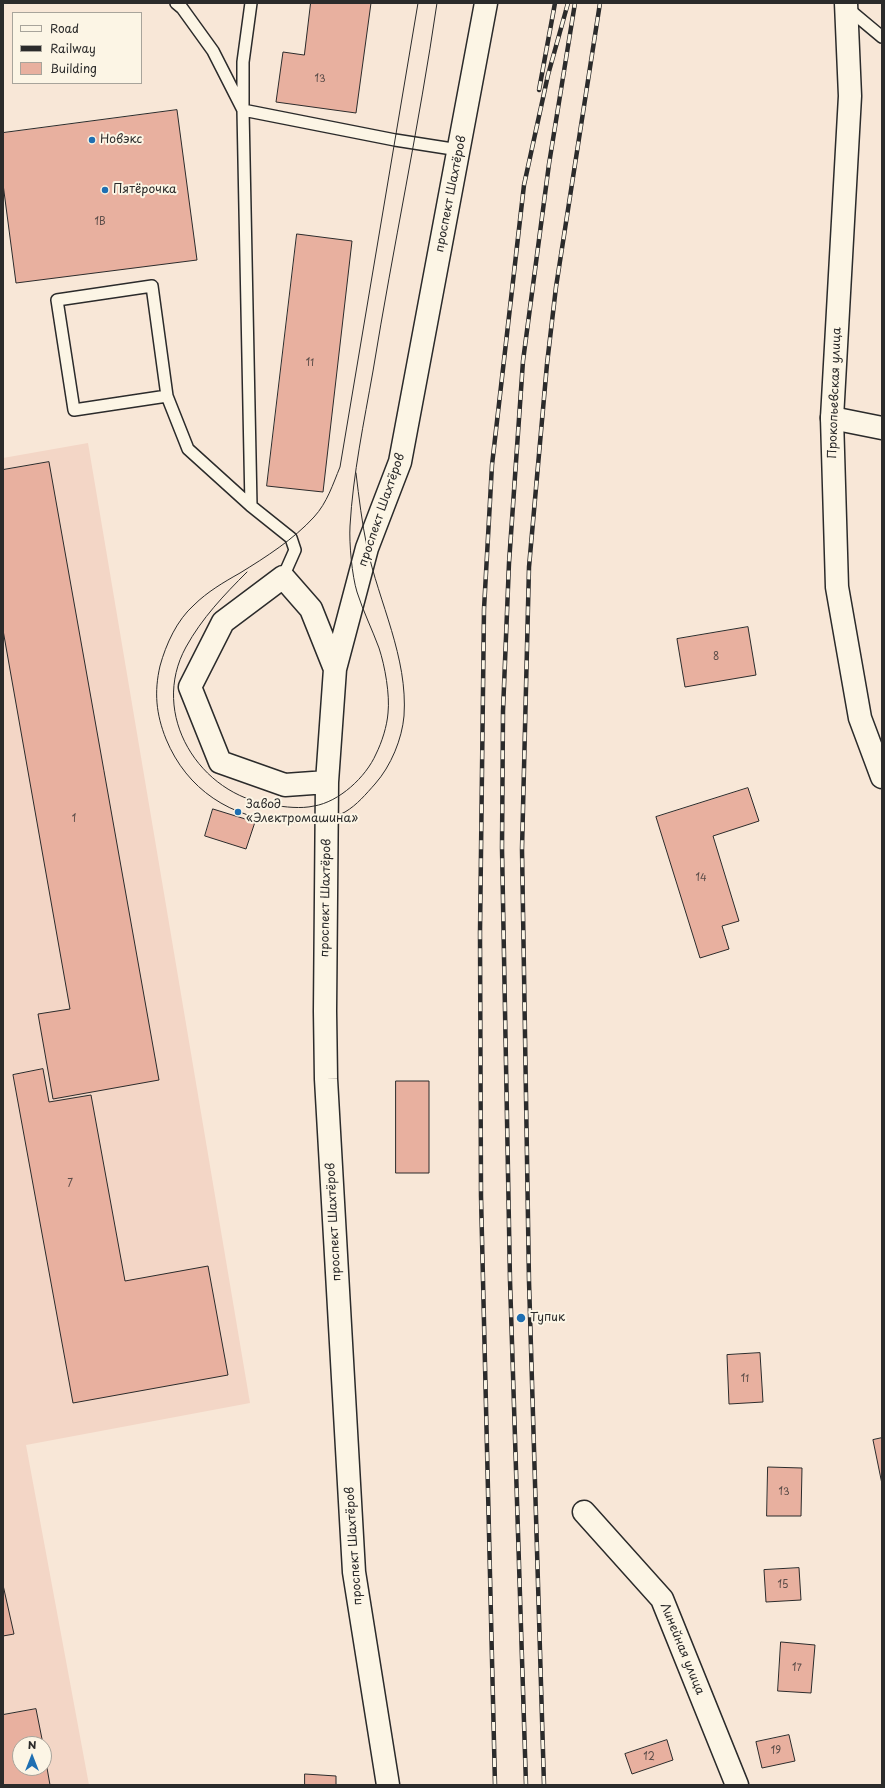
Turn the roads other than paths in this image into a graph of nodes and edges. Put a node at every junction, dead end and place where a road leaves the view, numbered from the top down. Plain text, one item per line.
1 (176, 3) edge
2 (251, 3) edge
3 (486, 3) edge
4 (846, 5) edge
5 (882, 37) edge
6 (243, 110) junction
7 (459, 150) junction
8 (167, 396) junction
9 (832, 418) junction
10 (882, 428) edge
11 (251, 506) junction
12 (283, 577) junction
13 (335, 669) junction
14 (882, 776) edge
15 (327, 782) junction
16 (584, 1512) dead end
17 (388, 1785) edge
18 (737, 1785) edge

1 - 6 lane
2 - 6 lane
3 - 7 street, проспект Шахтёров
4 - 5 lane
4 - 9 street, Прокопьевская улица
6 - 7 lane
6 - 11 lane
7 - 13 street, проспект Шахтёров
8 - 8 lane
8 - 11 lane
9 - 10 street
9 - 14 street, Прокопьевская улица
11 - 12 lane
12 - 13 street
12 - 15 street
13 - 15 street, проспект Шахтёров
15 - 17 street, проспект Шахтёров
16 - 18 street, Линейная улица

